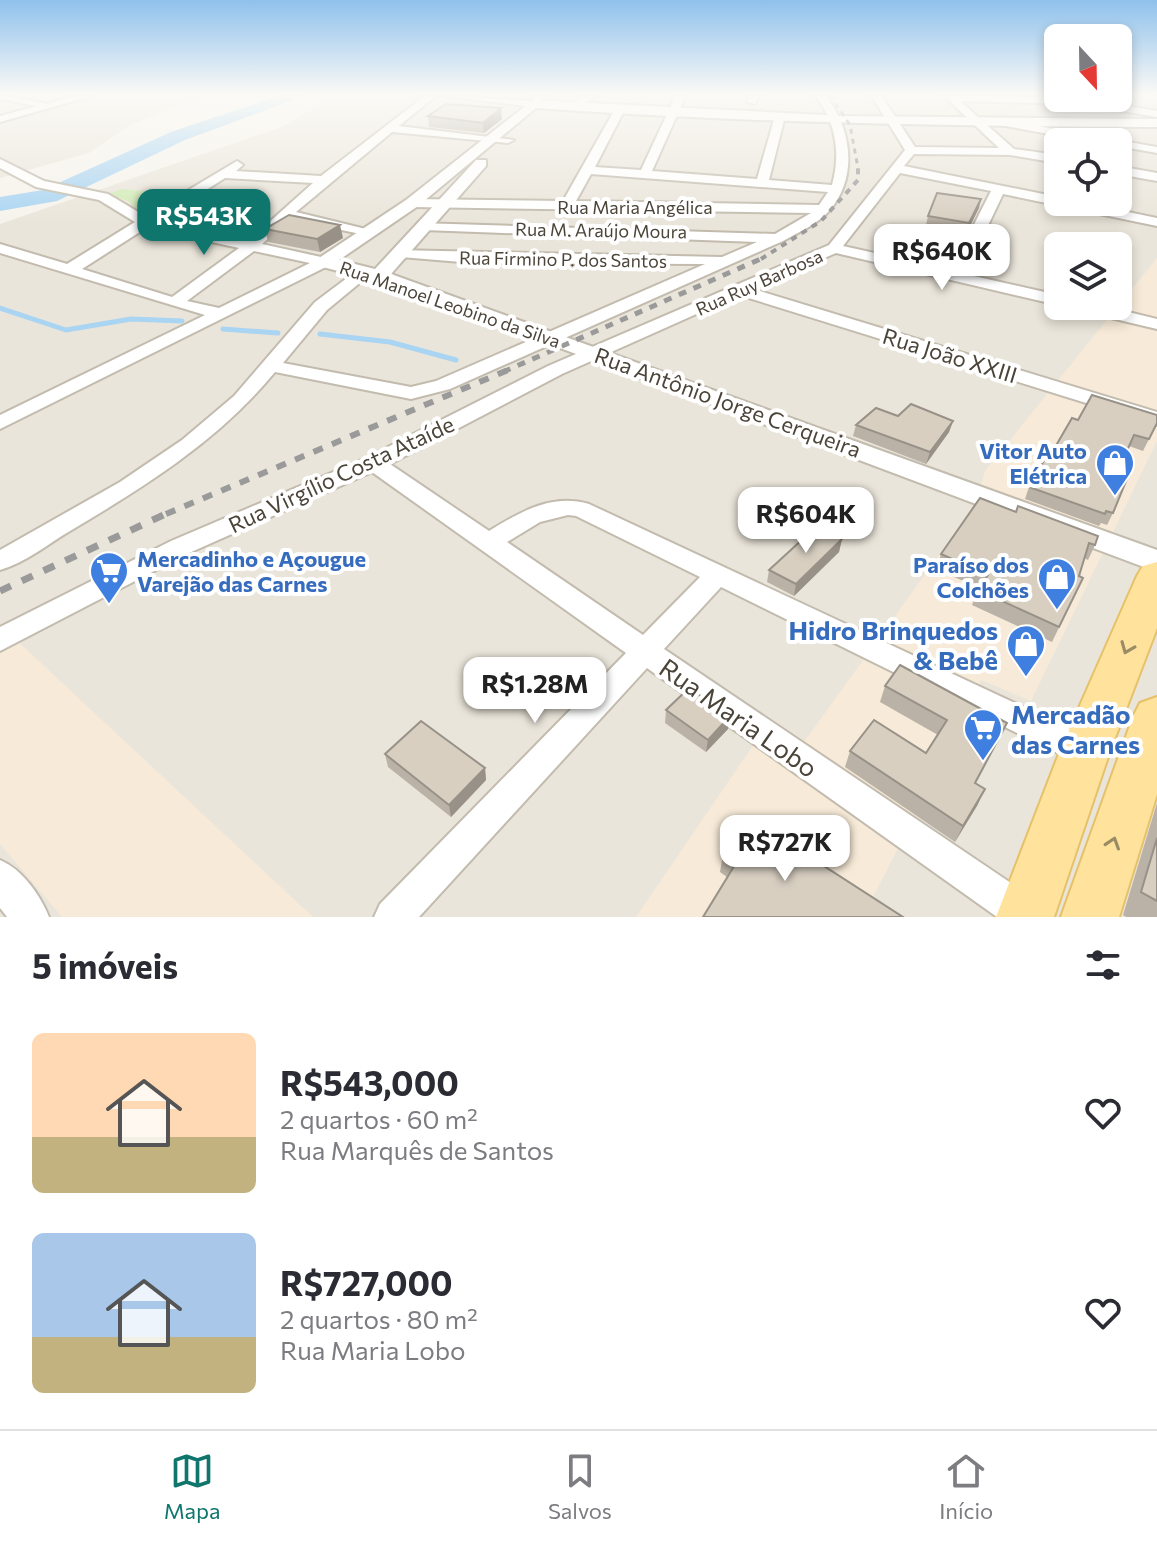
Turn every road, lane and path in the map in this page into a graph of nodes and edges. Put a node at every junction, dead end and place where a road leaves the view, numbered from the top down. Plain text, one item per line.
1 (382, 138) edge
2 (477, 138) edge
3 (510, 138) edge
4 (606, 138) edge
5 (662, 138) edge
6 (774, 138) edge
7 (842, 138) edge
8 (903, 138) edge
9 (994, 138) edge
10 (488, 139) junction
11 (508, 140) junction
12 (1132, 146) edge
13 (911, 150) junction
14 (1157, 150) edge
15 (1010, 152) junction
16 (1044, 157) edge
17 (0, 163) edge
18 (237, 165) dead end
19 (900, 169) junction
20 (590, 170) junction
21 (449, 172) junction
22 (1132, 173) edge
23 (223, 174) junction
24 (645, 174) junction
25 (468, 175) junction
26 (1157, 177) edge
27 (324, 180) junction
28 (762, 182) junction
29 (836, 189) junction
30 (999, 189) junction
31 (1044, 199) edge
32 (412, 203) junction
33 (445, 204) junction
34 (567, 206) junction
35 (824, 209) junction
36 (287, 214) junction
37 (1128, 216) edge
38 (1157, 222) edge
39 (148, 224) junction
40 (423, 226) junction
41 (365, 233) junction
42 (778, 238) junction
43 (0, 248) edge
44 (249, 248) junction
45 (834, 248) junction
46 (401, 253) junction
47 (725, 260) junction
48 (325, 262) junction
49 (69, 270) junction
50 (372, 274) junction
51 (956, 275) junction
52 (742, 291) junction
53 (1044, 297) edge
54 (174, 303) junction
55 (224, 314) junction
56 (1132, 318) edge
57 (1157, 324) edge
58 (560, 342) junction
59 (598, 354) junction
60 (271, 366) junction
61 (1157, 419) edge
62 (0, 423) edge
63 (374, 463) junction
64 (487, 543) junction
65 (0, 561) edge
66 (1157, 561) edge
67 (719, 573) junction
68 (1157, 576) edge
69 (0, 640) edge
70 (644, 651) junction
71 (1157, 717) edge
72 (1085, 751) junction
73 (1146, 777) edge
74 (0, 878) edge
75 (1026, 916) edge
76 (30, 917) edge
77 (393, 917) edge
78 (1090, 917) edge

1 - 27 street
2 - 10 street
3 - 11 street
4 - 20 street
5 - 24 street
6 - 28 street
7 - 29 street
8 - 13 street
9 - 15 street
10 - 11 street
10 - 21 street
11 - 25 street
12 - 14 street
13 - 15 street
13 - 19 street, Rua Ruy Barbosa
15 - 16 street
17 - 39 street, Rua Manoel Leobino da Silva
18 - 23 street
19 - 30 street
19 - 45 street, Rua Ruy Barbosa
20 - 24 street
20 - 34 street
21 - 25 street
21 - 32 street
22 - 26 street
23 - 27 street
23 - 39 street
24 - 28 street
25 - 33 street
27 - 36 street
28 - 29 street
29 - 35 street
30 - 31 street
30 - 51 street
32 - 33 street, Rua Maria Angélica
32 - 41 street
33 - 34 street, Rua Maria Angélica
33 - 40 street
34 - 35 street, Rua Maria Angélica
35 - 42 street
36 - 41 street
36 - 44 street
37 - 38 street
39 - 44 street, Rua Manoel Leobino da Silva
39 - 49 street
40 - 42 street, Rua M. Araújo Moura
40 - 46 street
41 - 48 street
42 - 47 street
43 - 49 street
44 - 48 street, Rua Manoel Leobino da Silva
44 - 54 street
45 - 51 street
45 - 52 street, Rua Ruy Barbosa
46 - 47 street, Rua Firmino P. dos Santos
46 - 50 street
47 - 58 street
48 - 50 street, Rua Manoel Leobino da Silva
48 - 55 street
49 - 54 street
50 - 58 street, Rua Manoel Leobino da Silva
50 - 60 street
51 - 53 street
52 - 59 street, Rua Ruy Barbosa
52 - 61 street, Rua João XXIII
54 - 55 street
55 - 62 street
56 - 57 street
58 - 59 street, Rua Antônio Jorge Cerqueira
58 - 60 street
59 - 63 street, Rua Virgílio Costa Ataíde
59 - 66 street, Rua Antônio Jorge Cerqueira
60 - 65 street
63 - 64 street, Rua Maria Lobo
63 - 69 street, Rua Virgílio Costa Ataíde
64 - 67 street
64 - 70 street, Rua Maria Lobo
67 - 70 street
67 - 72 street
68 -> 72 main road
70 - 75 street, Rua Maria Lobo
70 - 77 street
71 - 73 main road
72 - 75 main road
78 -> 73 main road
74 - 76 street

